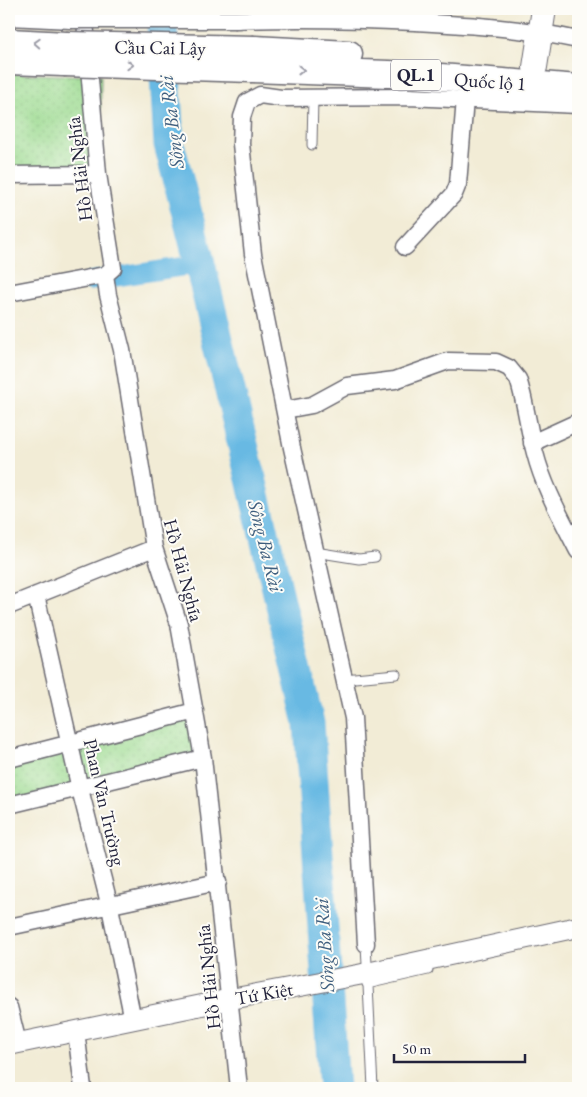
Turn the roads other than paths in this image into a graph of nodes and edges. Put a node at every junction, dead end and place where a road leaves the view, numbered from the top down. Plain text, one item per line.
1 (84, 9) edge
2 (292, 13) edge
3 (9, 18) edge
4 (541, 20) edge
5 (578, 40) edge
6 (9, 42) edge
7 (67, 43) junction
8 (253, 59) junction
9 (9, 61) edge
10 (535, 66) junction
11 (578, 74) edge
12 (578, 88) edge
13 (313, 98) junction
14 (465, 99) junction
15 (578, 105) edge
16 (312, 145) dead end
17 (98, 174) junction
18 (9, 176) edge
19 (405, 247) dead end
20 (105, 275) junction
21 (9, 293) edge
22 (284, 410) junction
23 (578, 422) edge
24 (532, 443) junction
25 (154, 548) junction
26 (578, 551) edge
27 (315, 552) junction
28 (375, 556) dead end
29 (36, 595) junction
30 (9, 606) edge
31 (396, 674) dead end
32 (344, 679) junction
33 (195, 711) junction
34 (71, 744) junction
35 (204, 758) junction
36 (9, 759) edge
37 (80, 789) junction
38 (9, 806) edge
39 (218, 882) junction
40 (110, 907) junction
41 (9, 927) edge
42 (578, 927) edge
43 (366, 944) joint
44 (364, 978) junction
45 (231, 999) junction
46 (9, 1007) edge
47 (133, 1020) junction
48 (76, 1031) junction
49 (13, 1044) edge
50 (83, 1088) edge
51 (239, 1088) edge
52 (373, 1088) edge

1 - 17 street, Hồ Hải Nghĩa
2 - 4 street, Cầu Cai Lậy
2 - 7 street, Cầu Cai Lậy, bridge
3 - 7 street
4 - 5 street, Cầu Cai Lậy
4 - 10 main road
7 -> 6 main road, QL.1
7 - 8 main road, Cầu Cai Lậy / QL.1, bridge
7 - 9 main road, QL.1
8 - 10 main road, Quốc lộ 1 / QL.1
8 -> 12 main road, Quốc lộ 1 / QL.1
10 - 11 main road, Quốc lộ 1 / QL.1
13 - 14 street
13 - 16 lane
13 - 22 street
14 - 15 street
14 - 19 street
17 - 18 street
17 - 20 street, Hồ Hải Nghĩa
20 - 21 street
20 - 25 street, Hồ Hải Nghĩa
22 - 24 street
22 - 27 street
23 - 24 street
24 - 26 street
25 - 29 street
25 - 33 street, Hồ Hải Nghĩa
27 - 28 lane
27 - 32 street
29 - 30 street
29 - 34 street, Phan Văn Trường
31 - 32 lane
32 - 43 street
33 - 34 street
33 - 35 street, Hồ Hải Nghĩa
34 - 36 street
34 - 37 street, Phan Văn Trường
35 - 37 street
35 - 39 street, Hồ Hải Nghĩa
37 - 38 street
37 - 40 street, Phan Văn Trường
39 - 40 street
39 - 45 street, Hồ Hải Nghĩa
40 - 41 street
40 - 47 street, Phan Văn Trường
42 - 44 street, Tứ Kiệt
43 - 44 lane
44 - 45 street, Tứ Kiệt
44 - 52 lane
45 - 47 street, Tứ Kiệt
45 - 51 street, Hồ Hải Nghĩa
46 - 49 street
47 - 48 street, Tứ Kiệt
48 - 49 street, Tứ Kiệt
48 - 50 street

